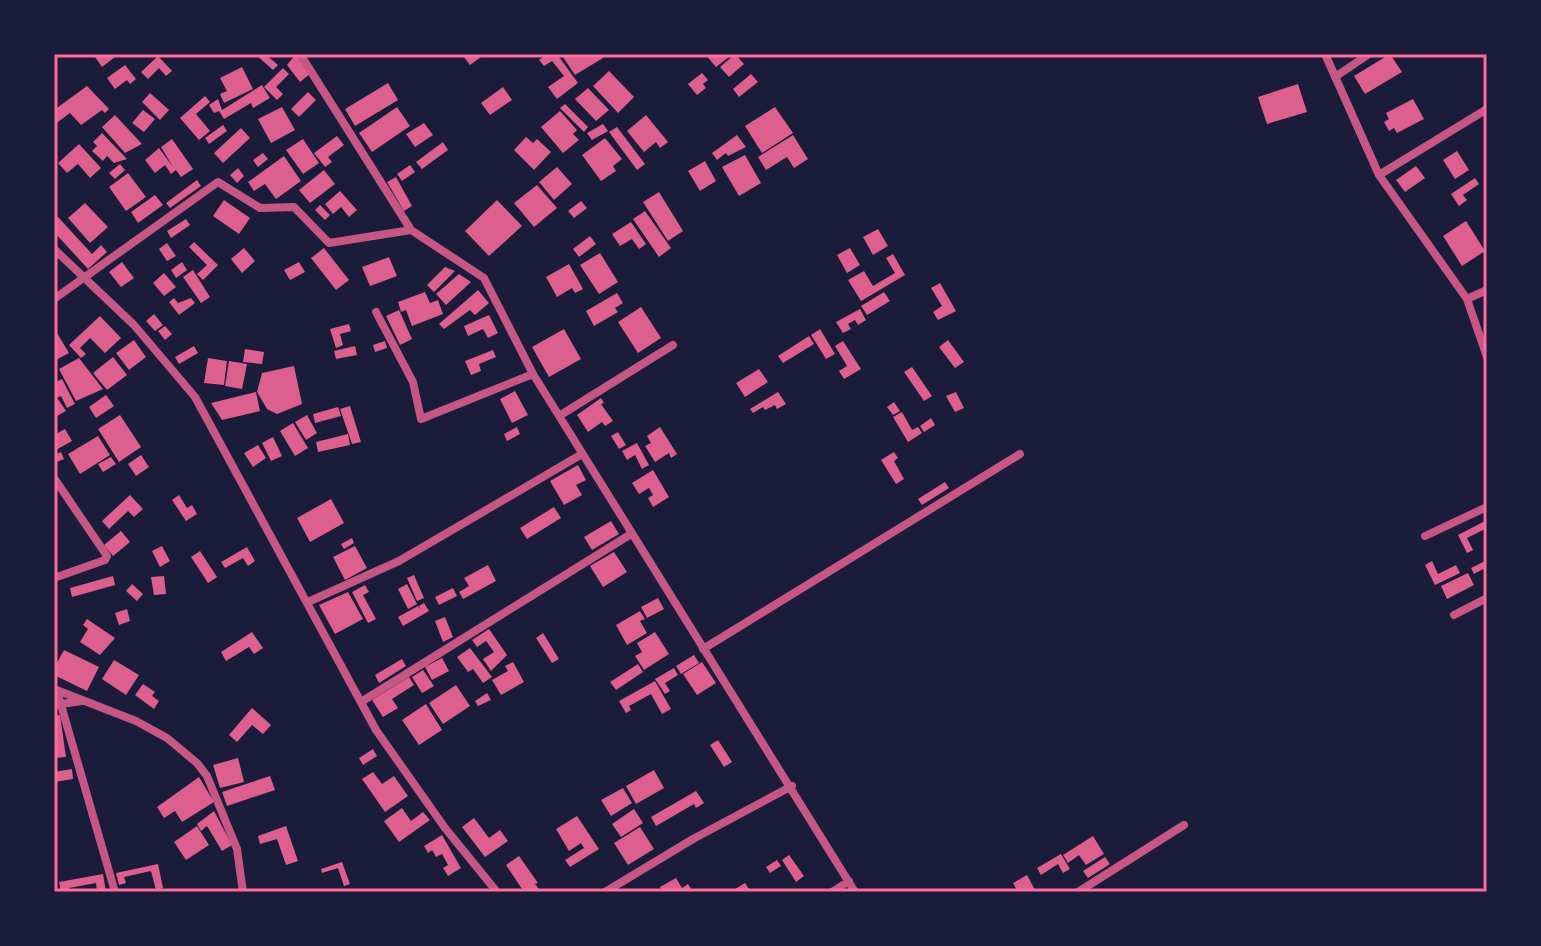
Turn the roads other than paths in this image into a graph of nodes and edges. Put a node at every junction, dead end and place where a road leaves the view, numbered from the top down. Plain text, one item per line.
1 (300, 54) edge
2 (1325, 54) edge
3 (1369, 54) edge
4 (1335, 77) junction
5 (1487, 109) edge
6 (1379, 175) junction
7 (411, 230) junction
8 (54, 249) edge
9 (85, 276) junction
10 (1487, 290) edge
11 (54, 299) edge
12 (1467, 299) junction
13 (376, 312) dead end
14 (673, 345) dead end
15 (1487, 357) edge
16 (533, 374) junction
17 (559, 416) junction
18 (582, 454) junction
19 (1020, 454) dead end
20 (54, 478) edge
21 (1487, 507) edge
22 (631, 534) junction
23 (1425, 536) dead end
24 (54, 578) edge
25 (1487, 598) edge
26 (308, 602) junction
27 (1454, 615) dead end
28 (703, 649) junction
29 (56, 690) edge
30 (83, 701) junction
31 (361, 702) junction
32 (57, 705) edge
33 (792, 786) junction
34 (1184, 825) dead end
35 (849, 881) junction
36 (115, 892) edge
37 (243, 892) edge
38 (497, 892) edge
39 (605, 892) edge
40 (832, 892) edge
41 (855, 892) edge
42 (1078, 892) edge

1 - 7 street
2 - 4 street
3 - 4 street
4 - 6 street
5 - 6 street
6 - 12 street
7 - 9 street
7 - 16 street
8 - 9 street
9 - 11 street
9 - 26 street
10 - 12 street
12 - 15 street
13 - 16 street
14 - 17 street
16 - 17 street
17 - 18 street
18 - 22 street
18 - 26 street
19 - 28 street
20 - 24 street
21 - 23 street
22 - 28 street
22 - 31 street
25 - 27 street
26 - 31 street
28 - 33 street
29 - 30 street
29 - 32 street
30 - 32 street
30 - 37 street
31 - 38 street
32 - 36 street
33 - 35 street
33 - 39 street
34 - 42 street
35 - 40 street
35 - 41 street

